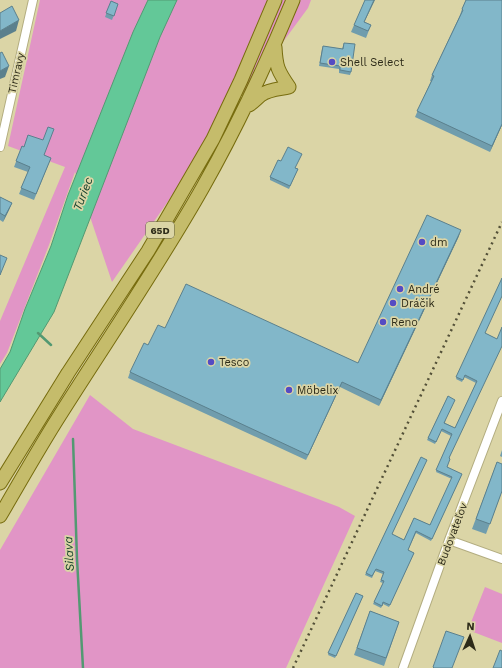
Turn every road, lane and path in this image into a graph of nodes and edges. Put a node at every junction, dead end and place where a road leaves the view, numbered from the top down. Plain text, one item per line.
1 (33, 0) edge
2 (275, 0) edge
3 (293, 0) edge
4 (274, 45) junction
5 (245, 107) junction
6 (0, 147) edge
7 (502, 401) edge
8 (0, 483) edge
9 (0, 516) edge
10 (449, 540) junction
11 (502, 559) edge
12 (403, 668) edge

1 - 6 street, Timravy
2 - 8 main road, 65D
3 - 4 main road, 65D
4 - 5 main road, 65D
4 - 5 main road
5 - 9 main road, 65D
7 - 10 street, Budovateľov
10 - 11 street
10 - 12 street, Budovateľov

